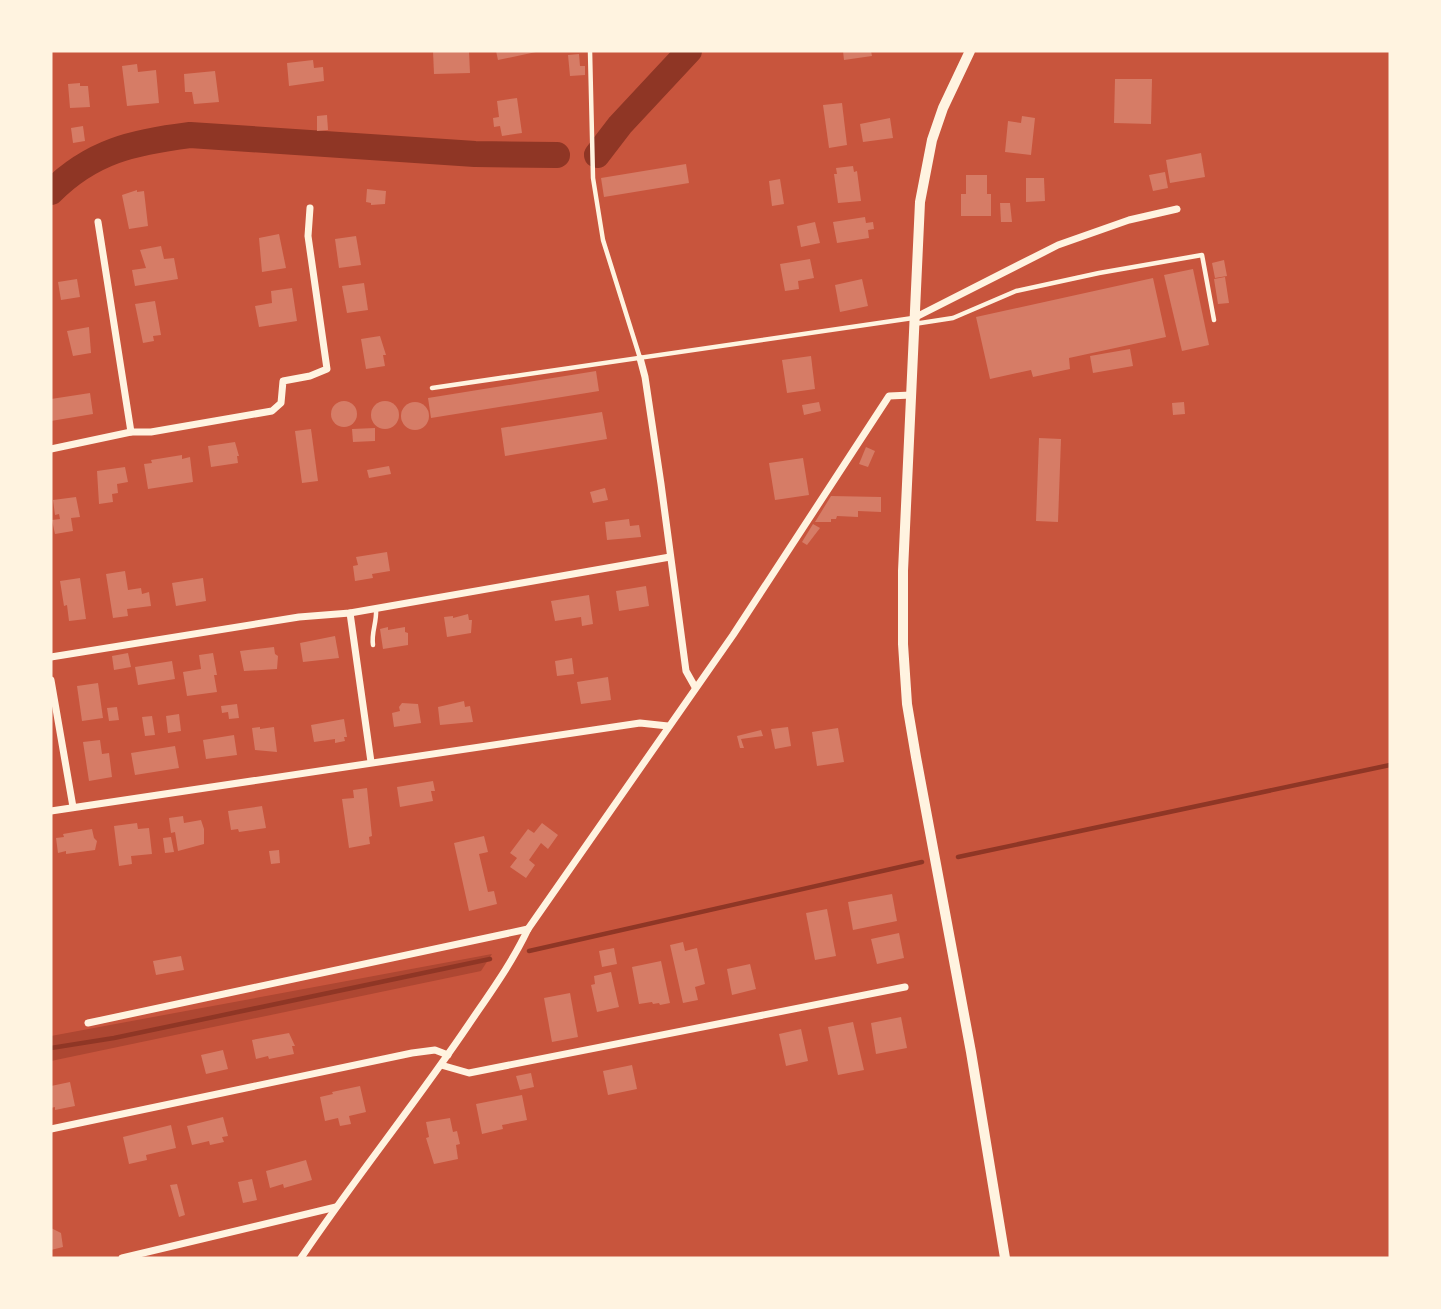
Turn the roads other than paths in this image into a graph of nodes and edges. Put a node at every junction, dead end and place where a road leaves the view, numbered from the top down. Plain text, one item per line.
1 (590, 51) edge
2 (970, 51) edge
3 (310, 208) dead end
4 (1177, 209) dead end
5 (98, 222) dead end
6 (1214, 320) dead end
7 (914, 321) junction
8 (640, 359) junction
9 (432, 388) dead end
10 (911, 395) junction
11 (131, 432) junction
12 (51, 449) edge
13 (670, 557) junction
14 (376, 608) junction
15 (350, 613) junction
16 (373, 645) dead end
17 (51, 657) edge
18 (51, 680) edge
19 (695, 687) junction
20 (668, 726) junction
21 (371, 762) junction
22 (73, 807) junction
23 (51, 811) edge
24 (528, 929) junction
25 (905, 987) dead end
26 (88, 1023) dead end
27 (448, 1055) junction
28 (441, 1065) junction
29 (51, 1129) edge
30 (336, 1207) junction
31 (122, 1258) edge
32 (302, 1258) edge
33 (1005, 1258) edge

1 - 8 lane
2 - 7 street
3 - 11 street
4 - 7 street
5 - 11 street
6 - 7 lane
7 - 8 lane
7 - 10 street
8 - 9 lane
8 - 13 street
10 - 19 street
10 - 33 street
11 - 12 street
13 - 14 street
13 - 19 street
14 - 15 street
14 - 16 lane
15 - 17 street
15 - 21 street
18 - 22 street
19 - 20 street
20 - 21 street
20 - 24 street
21 - 22 street
22 - 23 street
24 - 26 street
24 - 27 street
25 - 28 street
27 - 28 street
27 - 29 street
28 - 30 street
30 - 31 street
30 - 32 street

